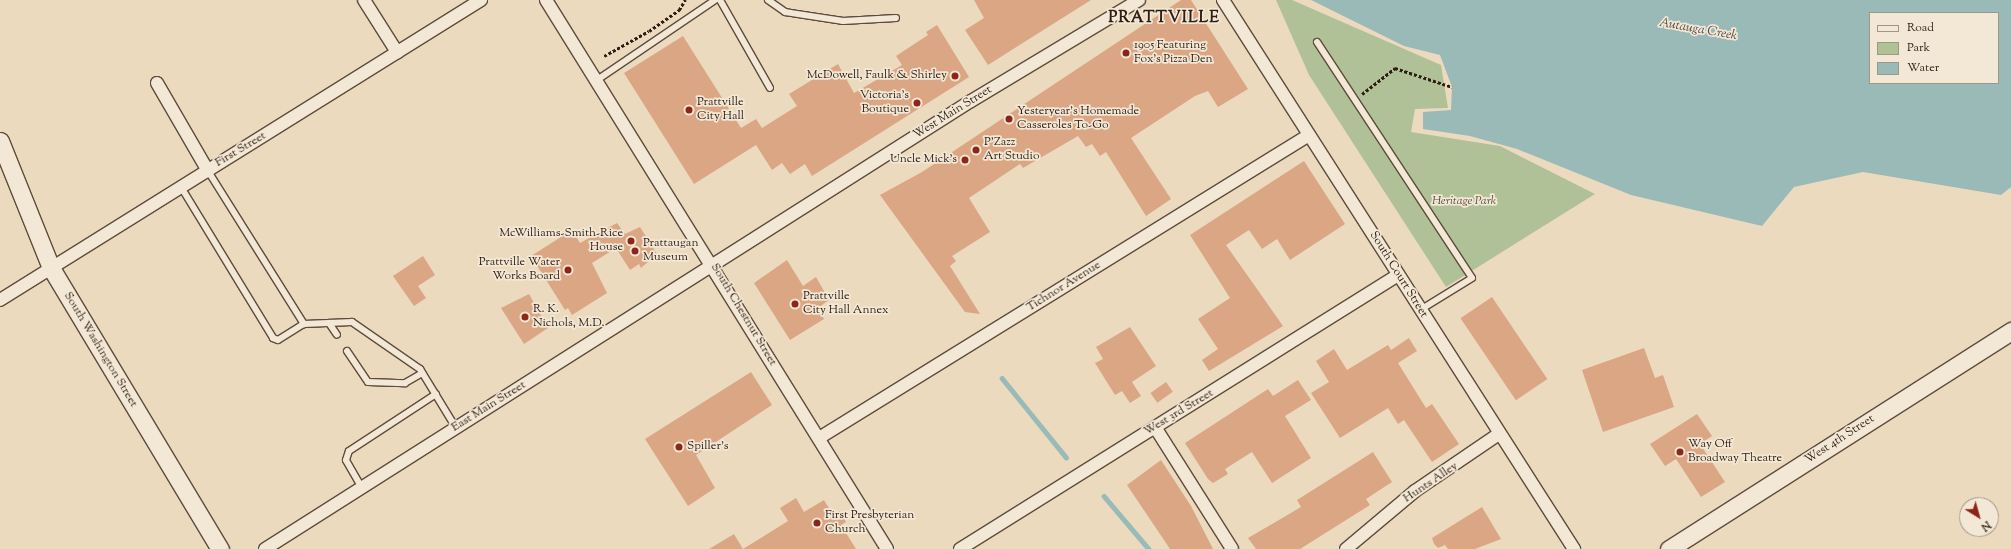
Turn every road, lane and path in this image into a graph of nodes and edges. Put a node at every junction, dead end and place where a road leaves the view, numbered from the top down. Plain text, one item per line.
1 (364, 0) edge
2 (481, 0) edge
3 (546, 0) edge
4 (685, 0) edge
5 (716, 0) edge
6 (720, 0) edge
7 (768, 0) edge
8 (1223, 0) edge
9 (1135, 1) edge
10 (896, 18) dead end
11 (1317, 42) dead end
12 (397, 52) junction
13 (604, 56) dead end
14 (597, 80) junction
15 (157, 83) dead end
16 (1452, 87) dead end
17 (770, 88) dead end
18 (1355, 99) junction
19 (1309, 135) junction
20 (0, 141) edge
21 (208, 171) junction
22 (181, 187) junction
23 (713, 266) junction
24 (51, 268) junction
25 (1398, 276) junction
26 (0, 300) edge
27 (1420, 310) junction
28 (329, 323) junction
29 (304, 324) junction
30 (2011, 331) edge
31 (336, 335) dead end
32 (347, 351) dead end
33 (422, 372) junction
34 (436, 394) junction
35 (1155, 427) junction
36 (456, 428) junction
37 (1499, 434) junction
38 (819, 438) junction
39 (362, 488) junction
40 (220, 549) edge
41 (265, 549) edge
42 (887, 549) edge
43 (960, 549) edge
44 (1232, 549) edge
45 (1346, 549) edge
46 (1574, 549) edge
47 (1669, 549) edge

1 - 12 street
2 - 12 street, First Street
3 - 14 street, South Chestnut Street
4 - 13 path
5 - 14 lane
6 - 17 lane
7 - 10 lane
8 - 19 street, South Court Street
9 - 23 street, West Main Street
11 - 18 lane
12 - 21 street, First Street
14 - 23 street, South Chestnut Street
15 - 21 street
16 - 18 path
18 - 27 lane
19 - 25 street, South Court Street
19 - 38 street, Tichnor Avenue
20 - 24 main road, South Washington Street
21 - 22 street, First Street
21 - 29 lane
22 - 24 street, First Street
22 - 29 lane
23 - 36 street, East Main Street
23 - 38 street, South Chestnut Street
24 - 26 street, First Street
24 - 40 main road, South Washington Street
25 - 27 street, South Court Street
25 - 35 street, West 3rd Street
27 - 37 street, South Court Street
28 - 29 lane
28 - 31 lane
28 - 33 lane
30 - 47 main road, West 4th Street
32 - 33 lane
33 - 34 lane
34 - 36 lane
34 - 39 lane
35 - 43 street, West 3rd Street
35 - 44 street
36 - 39 street, East Main Street
37 - 45 street, Hunts Alley
37 - 46 street, South Court Street
38 - 42 street, South Chestnut Street
39 - 41 street, East Main Street

